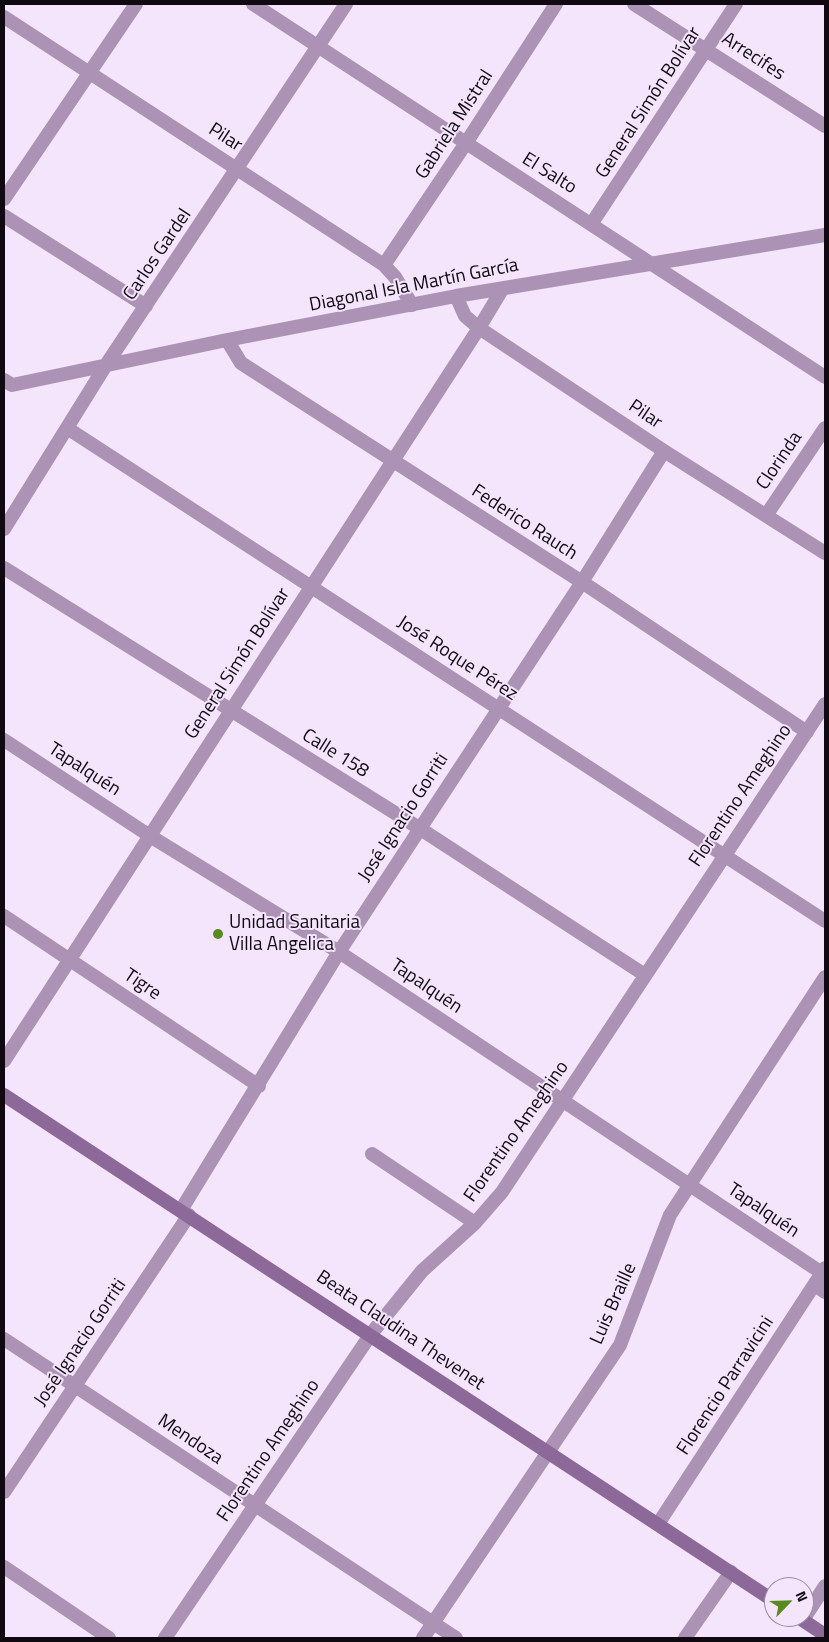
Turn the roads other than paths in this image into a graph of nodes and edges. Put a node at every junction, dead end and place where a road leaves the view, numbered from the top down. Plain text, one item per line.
1 (136, 4) edge
2 (253, 4) edge
3 (346, 4) edge
4 (556, 4) edge
5 (634, 4) edge
6 (736, 4) edge
7 (4, 17) edge
8 (318, 47) junction
9 (706, 50) junction
10 (91, 72) junction
11 (825, 126) edge
12 (466, 144) junction
13 (238, 169) junction
14 (4, 199) edge
15 (4, 216) edge
16 (592, 223) junction
17 (825, 235) edge
18 (653, 263) junction
19 (384, 265) junction
20 (503, 288) junction
21 (456, 296) junction
22 (412, 304) junction
23 (146, 306) junction
24 (479, 328) junction
25 (227, 340) junction
26 (106, 365) junction
27 (825, 377) edge
28 (8, 383) edge
29 (68, 428) junction
30 (825, 428) edge
31 (664, 451) junction
32 (392, 460) junction
33 (767, 514) junction
34 (4, 529) edge
35 (825, 553) edge
36 (4, 568) edge
37 (582, 582) junction
38 (311, 587) junction
39 (825, 704) edge
40 (500, 709) junction
41 (230, 710) junction
42 (807, 732) junction
43 (4, 740) edge
44 (419, 828) junction
45 (150, 836) junction
46 (724, 855) junction
47 (4, 916) edge
48 (825, 921) edge
49 (340, 952) junction
50 (70, 960) junction
51 (645, 974) junction
52 (825, 977) edge
53 (4, 1061) edge
54 (259, 1086) junction
55 (6, 1100) edge
56 (563, 1101) junction
57 (372, 1154) dead end
58 (690, 1184) junction
59 (185, 1212) junction
60 (475, 1223) junction
61 (822, 1280) edge
62 (371, 1334) junction
63 (4, 1339) edge
64 (74, 1386) junction
65 (548, 1452) junction
66 (4, 1492) edge
67 (255, 1506) junction
68 (658, 1524) junction
69 (4, 1568) edge
70 (731, 1572) junction
71 (825, 1586) edge
72 (764, 1594) edge
73 (814, 1601) edge
74 (433, 1623) junction
75 (813, 1627) edge
76 (825, 1635) edge
77 (109, 1638) edge
78 (165, 1638) edge
79 (423, 1638) edge
80 (456, 1638) edge
81 (685, 1638) edge

1 - 10 street
2 - 8 street, El Salto
3 - 8 street, Carlos Gardel
4 - 12 street, Gabriela Mistral
5 - 9 street, Arrecifes
6 - 9 street, General Simón Bolívar
7 - 10 street, Pilar
8 - 12 street, El Salto
8 - 13 street, Carlos Gardel
9 - 11 street, Arrecifes
9 - 16 street, General Simón Bolívar
10 - 13 street, Pilar
10 - 14 street
12 - 16 street, El Salto
12 - 19 street, Gabriela Mistral
13 - 19 street, Pilar
13 - 23 street, Carlos Gardel
15 - 23 street
16 - 18 street, El Salto
17 - 18 street, Diagonal Isla Martín García
18 - 20 street, Diagonal Isla Martín García
18 - 27 street, El Salto
19 - 22 street, Pilar
20 - 21 street, Diagonal Isla Martín García
20 - 24 street, General Simón Bolívar
21 - 22 street, Diagonal Isla Martín García
21 - 24 street, Pilar
22 - 25 street, Diagonal Isla Martín García
23 - 26 street, Carlos Gardel
24 - 31 street, Pilar
24 - 32 street, General Simón Bolívar
25 - 26 street, Diagonal Isla Martín García
25 - 32 street, Federico Rauch
26 - 28 street, Diagonal Isla Martín García
26 - 29 street, Carlos Gardel
29 - 34 street, Carlos Gardel
29 - 38 street, José Roque Pérez
30 - 33 street, Clorinda
31 - 33 street, Pilar
31 - 37 street, José Ignacio Gorriti
32 - 37 street, Federico Rauch
32 - 38 street, General Simón Bolívar
33 - 35 street, Pilar
36 - 41 street, Calle 158
37 - 40 street, José Ignacio Gorriti
37 - 42 street, Federico Rauch
38 - 40 street, José Roque Pérez
38 - 41 street, General Simón Bolívar
39 - 42 street, Florentino Ameghino
40 - 44 street, José Ignacio Gorriti
40 - 46 street, José Roque Pérez
41 - 44 street, Calle 158
41 - 45 street, General Simón Bolívar
42 - 46 street, Florentino Ameghino
43 - 45 street, Tapalquén
44 - 49 street, José Ignacio Gorriti
44 - 51 street, Calle 158
45 - 49 street, Tapalquén
45 - 50 street, General Simón Bolívar
46 - 48 street, José Roque Pérez
46 - 51 street, Florentino Ameghino
47 - 50 street, Tigre
49 - 54 street, José Ignacio Gorriti
49 - 56 street, Tapalquén
50 - 53 street, General Simón Bolívar
50 - 54 street, Tigre
51 - 56 street, Florentino Ameghino
52 - 58 street, Luis Braille
54 - 59 street, José Ignacio Gorriti
55 - 59 main road, Beata Claudina Thevenet
56 - 58 street, Tapalquén
56 - 60 street, Florentino Ameghino
57 - 60 street
58 - 61 street, Tapalquén
58 - 65 street, Luis Braille
59 - 62 main road, Beata Claudina Thevenet
59 - 64 street, José Ignacio Gorriti
60 - 62 street, Florentino Ameghino
61 - 68 street, Florencio Parravicini
62 - 65 main road, Beata Claudina Thevenet
62 - 67 street, Florentino Ameghino
63 - 64 street, Mendoza
64 - 66 street, José Ignacio Gorriti
64 - 67 street, Mendoza
65 - 68 main road, Beata Claudina Thevenet
65 - 74 street, Luis Braille
67 - 74 street, Mendoza
67 - 78 street, Florentino Ameghino
68 - 70 main road, Beata Claudina Thevenet
69 - 77 street
70 - 72 main road, Beata Claudina Thevenet
70 - 81 street
71 - 73 street
74 - 79 street, Luis Braille
74 - 80 street, Mendoza
75 - 76 main road

